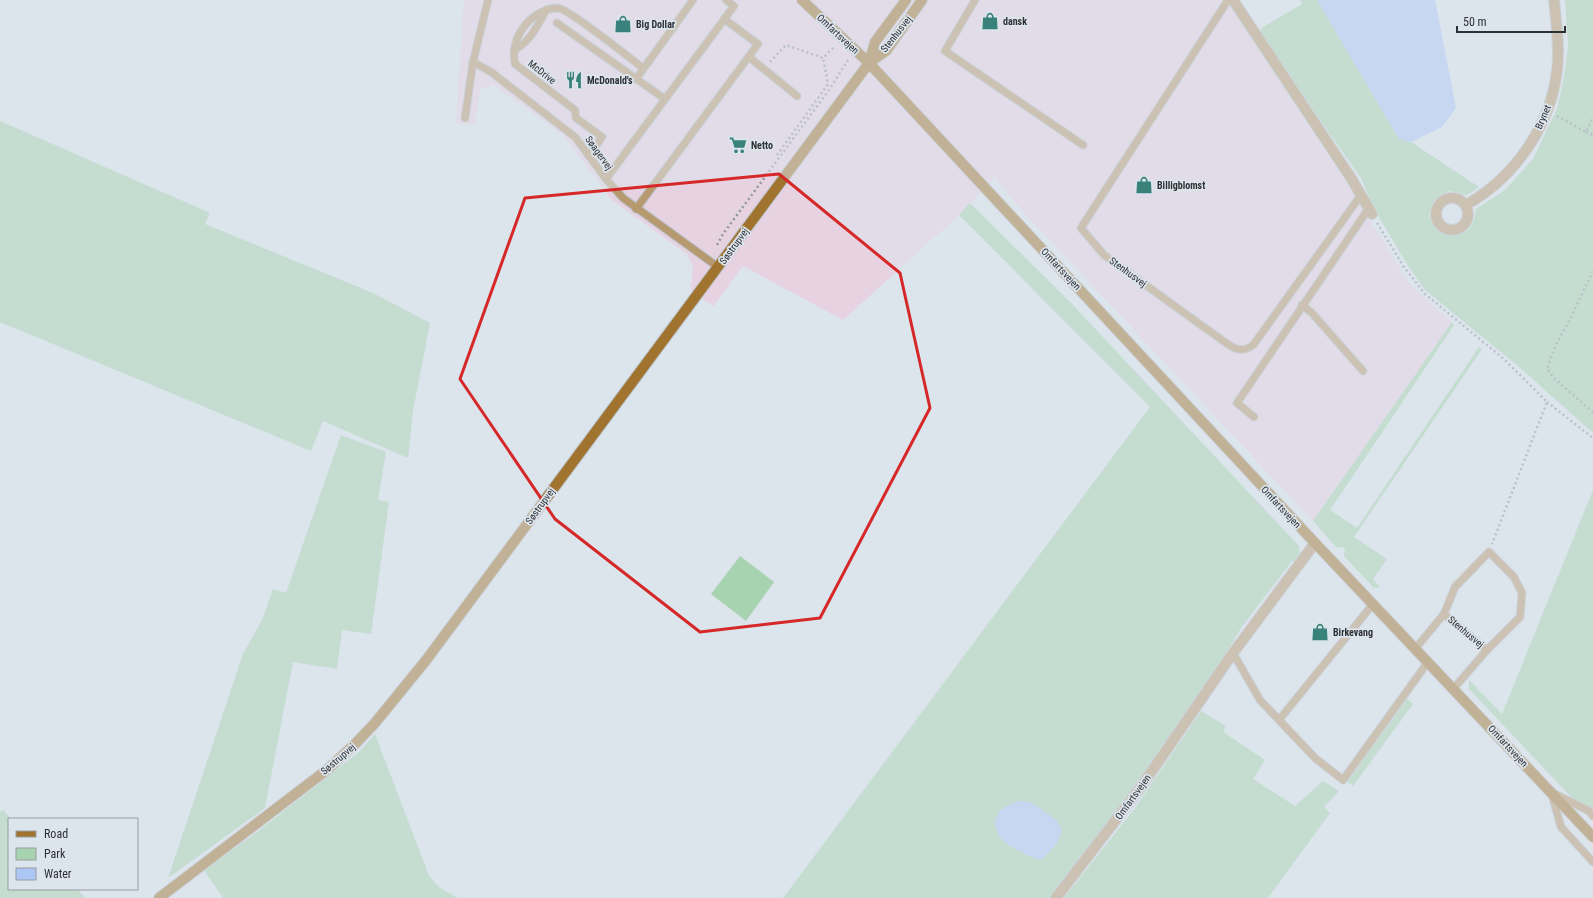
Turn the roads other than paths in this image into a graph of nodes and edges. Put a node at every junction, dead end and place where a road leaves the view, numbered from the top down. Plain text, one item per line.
1 (488, 0) edge
2 (693, 0) edge
3 (726, 0) edge
4 (802, 0) edge
5 (906, 0) edge
6 (922, 0) edge
7 (974, 0) edge
8 (1228, 0) edge
9 (1233, 0) edge
10 (1554, 0) edge
11 (546, 10) junction
12 (724, 19) junction
13 (557, 23) dead end
14 (514, 50) junction
15 (748, 57) junction
16 (473, 62) junction
17 (869, 63) junction
18 (643, 68) junction
19 (636, 78) junction
20 (797, 96) dead end
21 (665, 99) junction
22 (465, 118) dead end
23 (1084, 145) dead end
24 (589, 156) junction
25 (606, 179) junction
26 (1361, 195) junction
27 (1466, 205) dead end
28 (636, 209) junction
29 (1370, 211) joint
30 (718, 267) junction
31 (1302, 305) junction
32 (1363, 371) dead end
33 (1254, 417) dead end
34 (1315, 543) junction
35 (1373, 604) junction
36 (1444, 614) junction
37 (1415, 649) junction
38 (1488, 650) junction
39 (1233, 653) junction
40 (1428, 662) junction
41 (1454, 688) junction
42 (1279, 720) junction
43 (1551, 792) junction
44 (1593, 816) edge
45 (1593, 837) edge
46 (1593, 862) edge
47 (159, 898) edge
48 (1056, 898) edge

1 - 16 lane
2 - 18 lane
3 - 12 lane
4 - 17 street, Omfartsvejen
5 - 17 street, Stenhusvej
6 - 17 street, Stenhusvej
7 - 23 lane
8 - 26 lane, Stenhusvej
9 - 26 street
10 - 27 street, Brynet
11 - 14 lane
11 - 14 lane
11 - 18 lane
12 - 15 lane
12 - 21 lane
13 - 19 lane
14 - 24 lane, McDrive
15 - 20 lane
15 - 28 lane
16 - 22 lane
16 - 24 lane, Søagervej
17 - 30 street, Søstrupvej
17 - 34 street, Omfartsvejen
18 - 19 lane
19 - 21 lane
21 - 25 lane
24 - 25 lane, Søagervej
25 - 28 lane, Søagervej
26 - 29 street
28 - 30 lane, Søagervej
29 - 31 lane
30 - 47 street, Søstrupvej
31 - 32 lane
31 - 33 lane
34 - 35 street, Omfartsvejen
34 - 39 street, Omfartsvejen
35 - 37 street, Omfartsvejen
35 - 42 lane
36 - 37 lane
36 - 38 lane, Stenhusvej
36 - 38 lane
37 - 40 street, Omfartsvejen
38 - 41 lane
39 - 42 lane
39 - 48 street, Omfartsvejen
40 - 41 street, Omfartsvejen
40 - 42 lane
41 - 43 street, Omfartsvejen
43 - 44 lane
43 - 45 street, Omfartsvejen
43 - 46 lane

